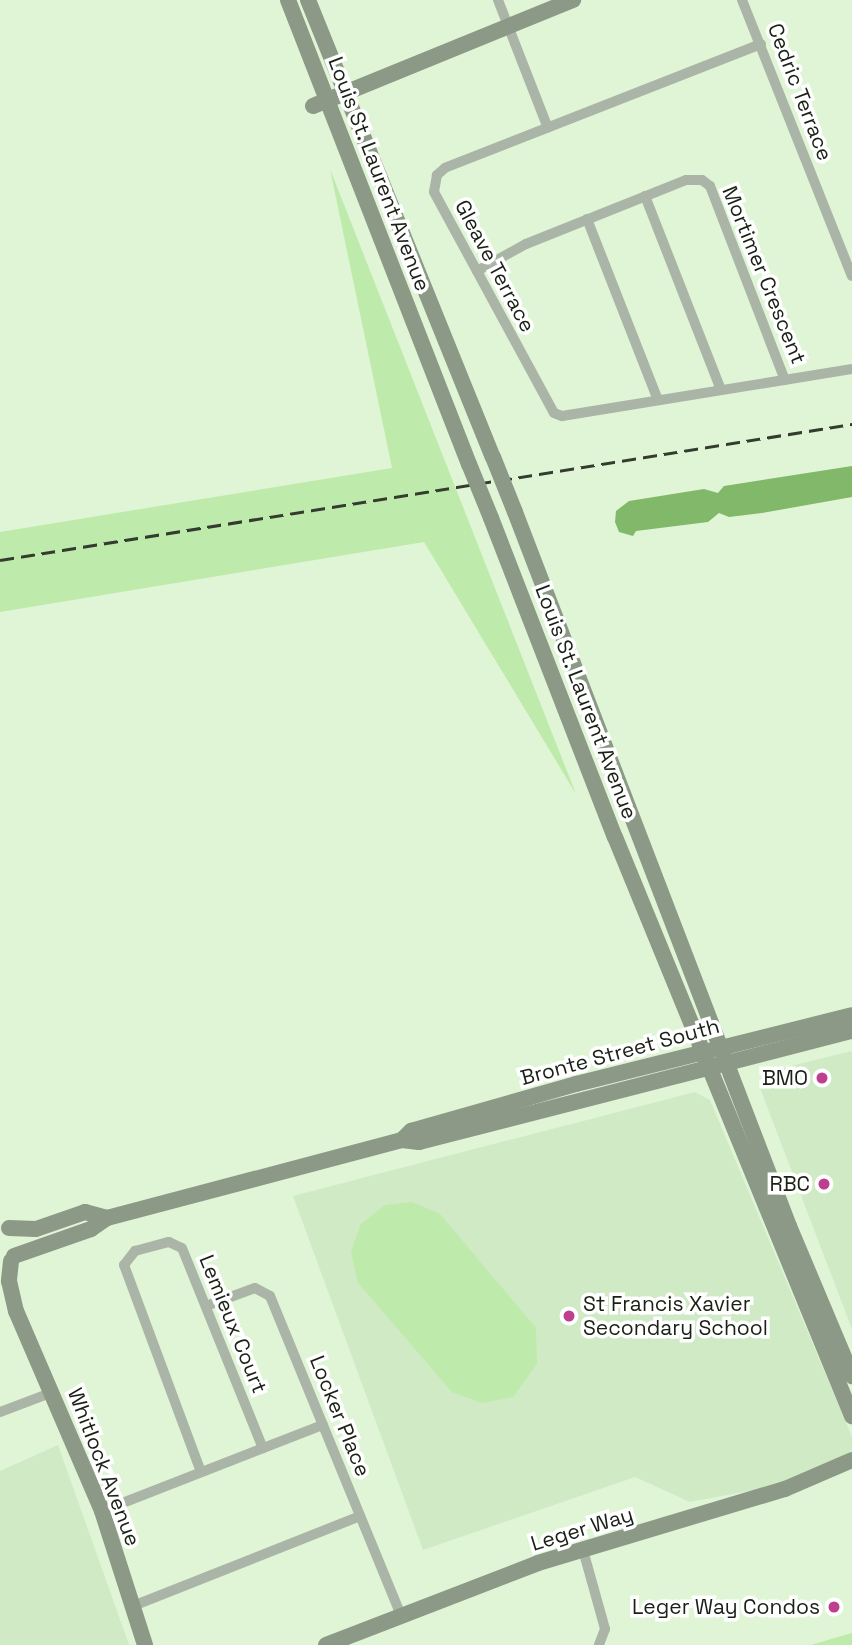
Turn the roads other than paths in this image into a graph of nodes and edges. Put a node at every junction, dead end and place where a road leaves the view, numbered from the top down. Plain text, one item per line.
1 (288, 0) edge
2 (308, 0) edge
3 (498, 0) edge
4 (573, 0) edge
5 (742, 0) edge
6 (508, 25) junction
7 (761, 44) junction
8 (345, 93) junction
9 (321, 103) junction
10 (548, 128) junction
11 (645, 196) junction
12 (587, 219) junction
13 (477, 271) junction
14 (852, 276) edge
15 (852, 369) edge
16 (785, 380) junction
17 (721, 390) junction
18 (658, 400) junction
19 (852, 1015) edge
20 (852, 1031) edge
21 (722, 1046) junction
22 (702, 1051) junction
23 (728, 1063) junction
24 (708, 1068) junction
25 (402, 1140) junction
26 (107, 1218) junction
27 (5, 1225) edge
28 (8, 1262) edge
29 (0, 1291) edge
30 (206, 1307) junction
31 (16, 1311) junction
32 (852, 1376) edge
33 (53, 1392) junction
34 (0, 1412) edge
35 (852, 1416) edge
36 (323, 1425) junction
37 (263, 1448) junction
38 (852, 1460) edge
39 (201, 1472) junction
40 (102, 1511) junction
41 (360, 1516) junction
42 (583, 1550) junction
43 (133, 1606) junction
44 (401, 1615) junction
45 (146, 1644) edge
46 (326, 1645) edge
47 (599, 1645) edge

1 - 9 main road, Louis St. Laurent Avenue
2 - 8 main road, Louis St. Laurent Avenue
3 - 6 street
4 - 6 main road
5 - 7 street, Cedric Terrace
6 - 8 main road
6 - 10 street
7 - 10 street, Gleave Terrace
7 - 14 street, Cedric Terrace
8 - 9 main road
8 - 21 main road, Louis St. Laurent Avenue, bridge
9 - 22 main road, Louis St. Laurent Avenue, bridge
10 - 13 street, Gleave Terrace
11 - 12 street, Mortimer Crescent
11 - 16 street, Mortimer Crescent
11 - 17 street
12 - 13 street, Mortimer Crescent
12 - 18 street
13 - 18 street, Gleave Terrace
15 - 16 street, Gleave Terrace
16 - 17 street, Gleave Terrace
17 - 18 street, Gleave Terrace
19 - 21 main road, Bronte Street South
20 - 23 main road, Bronte Street South
21 - 22 main road, Bronte Street South
21 - 23 main road, Louis St. Laurent Avenue
22 - 24 main road, Louis St. Laurent Avenue
22 - 25 main road, Bronte Street South
23 - 24 main road, Bronte Street South
23 - 32 main road, Louis St. Laurent Avenue
24 - 25 main road, Bronte Street South
24 - 35 main road, Louis St. Laurent Avenue
25 - 26 main road, Bronte Street South
26 - 27 main road, Bronte Street South
26 - 28 main road, Bronte Street South
27 - 28 main road, Whitlock Avenue
28 - 31 main road, Whitlock Avenue
29 - 31 main road, Whitlock Avenue
30 - 36 street, Locker Place
30 - 37 street, Lemieux Court
30 - 39 street, Lemieux Court
31 - 33 main road, Whitlock Avenue
33 - 34 street
33 - 40 main road, Whitlock Avenue
36 - 37 street
36 - 41 street, Locker Place
37 - 39 street
38 - 42 main road, Leger Way
39 - 40 street
40 - 43 main road, Whitlock Avenue
41 - 43 street
41 - 44 street, Locker Place
42 - 44 main road, Leger Way
42 - 47 street
43 - 45 main road, Whitlock Avenue
44 - 46 main road, Leger Way

